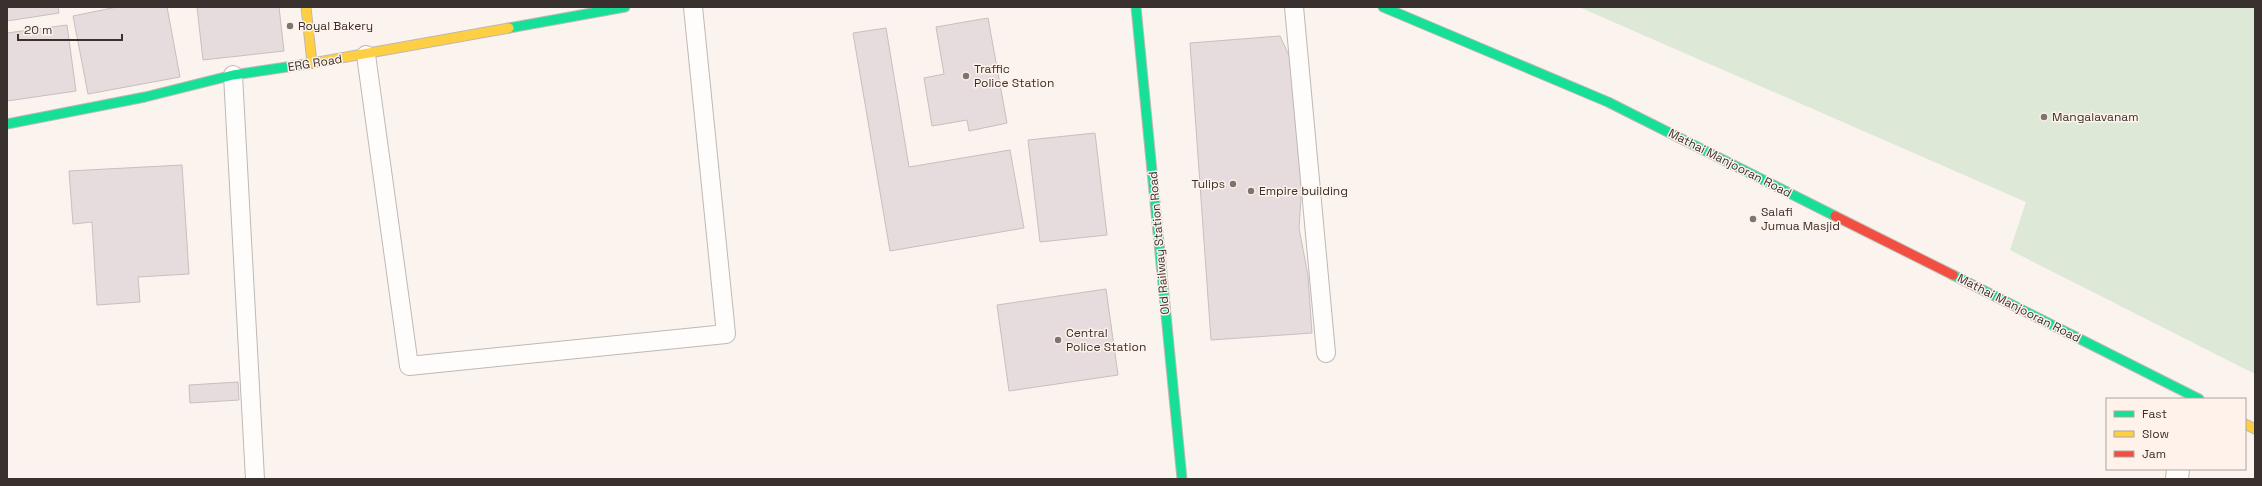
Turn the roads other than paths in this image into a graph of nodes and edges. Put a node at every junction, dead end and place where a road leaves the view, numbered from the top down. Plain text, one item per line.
1 (306, 7) edge
2 (624, 7) edge
3 (693, 7) edge
4 (1136, 7) edge
5 (1294, 7) edge
6 (1383, 7) edge
7 (366, 55) junction
8 (312, 63) junction
9 (233, 76) junction
10 (7, 124) edge
11 (1326, 353) dead end
12 (2189, 397) edge
13 (2246, 424) edge
14 (2255, 429) edge
15 (255, 479) edge
16 (1182, 479) edge

1 - 8 street
2 - 7 street, ERG Road
3 - 7 lane
4 - 16 street, Old Railway Station Road
5 - 11 lane
6 - 12 street, Mathai Manjooran Road
7 - 8 street, ERG Road
8 - 9 street, ERG Road
9 - 10 street, ERG Road
9 - 15 lane
13 - 14 street

